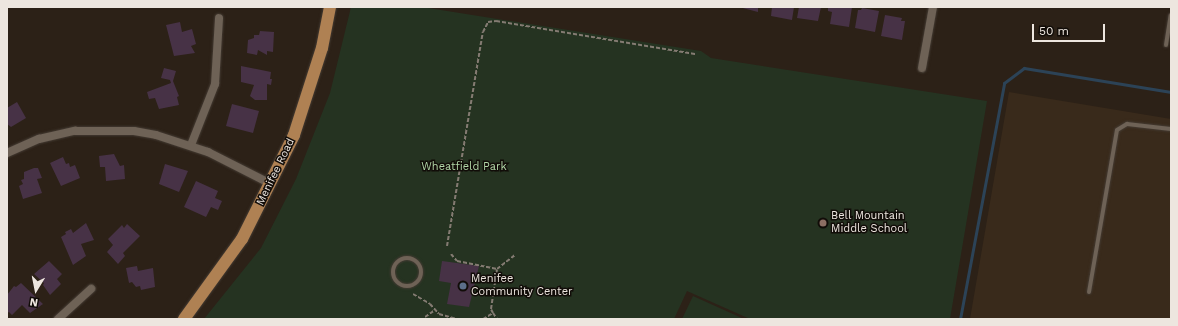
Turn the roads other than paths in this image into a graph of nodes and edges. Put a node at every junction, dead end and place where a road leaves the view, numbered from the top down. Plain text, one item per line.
1 (330, 7) edge
2 (933, 7) edge
3 (1171, 15) edge
4 (219, 18) dead end
5 (1166, 45) dead end
6 (922, 68) dead end
7 (1171, 129) edge
8 (191, 145) junction
9 (7, 153) edge
10 (271, 184) junction
11 (414, 260) joint
12 (91, 288) dead end
13 (1089, 292) dead end
14 (58, 319) edge
15 (184, 319) edge

1 - 10 main road, Menifee Road
2 - 6 street
3 - 5 lane
4 - 8 street
7 - 13 lane
8 - 9 street
8 - 10 street
10 - 15 main road, Menifee Road
11 - 11 lane
12 - 14 street

